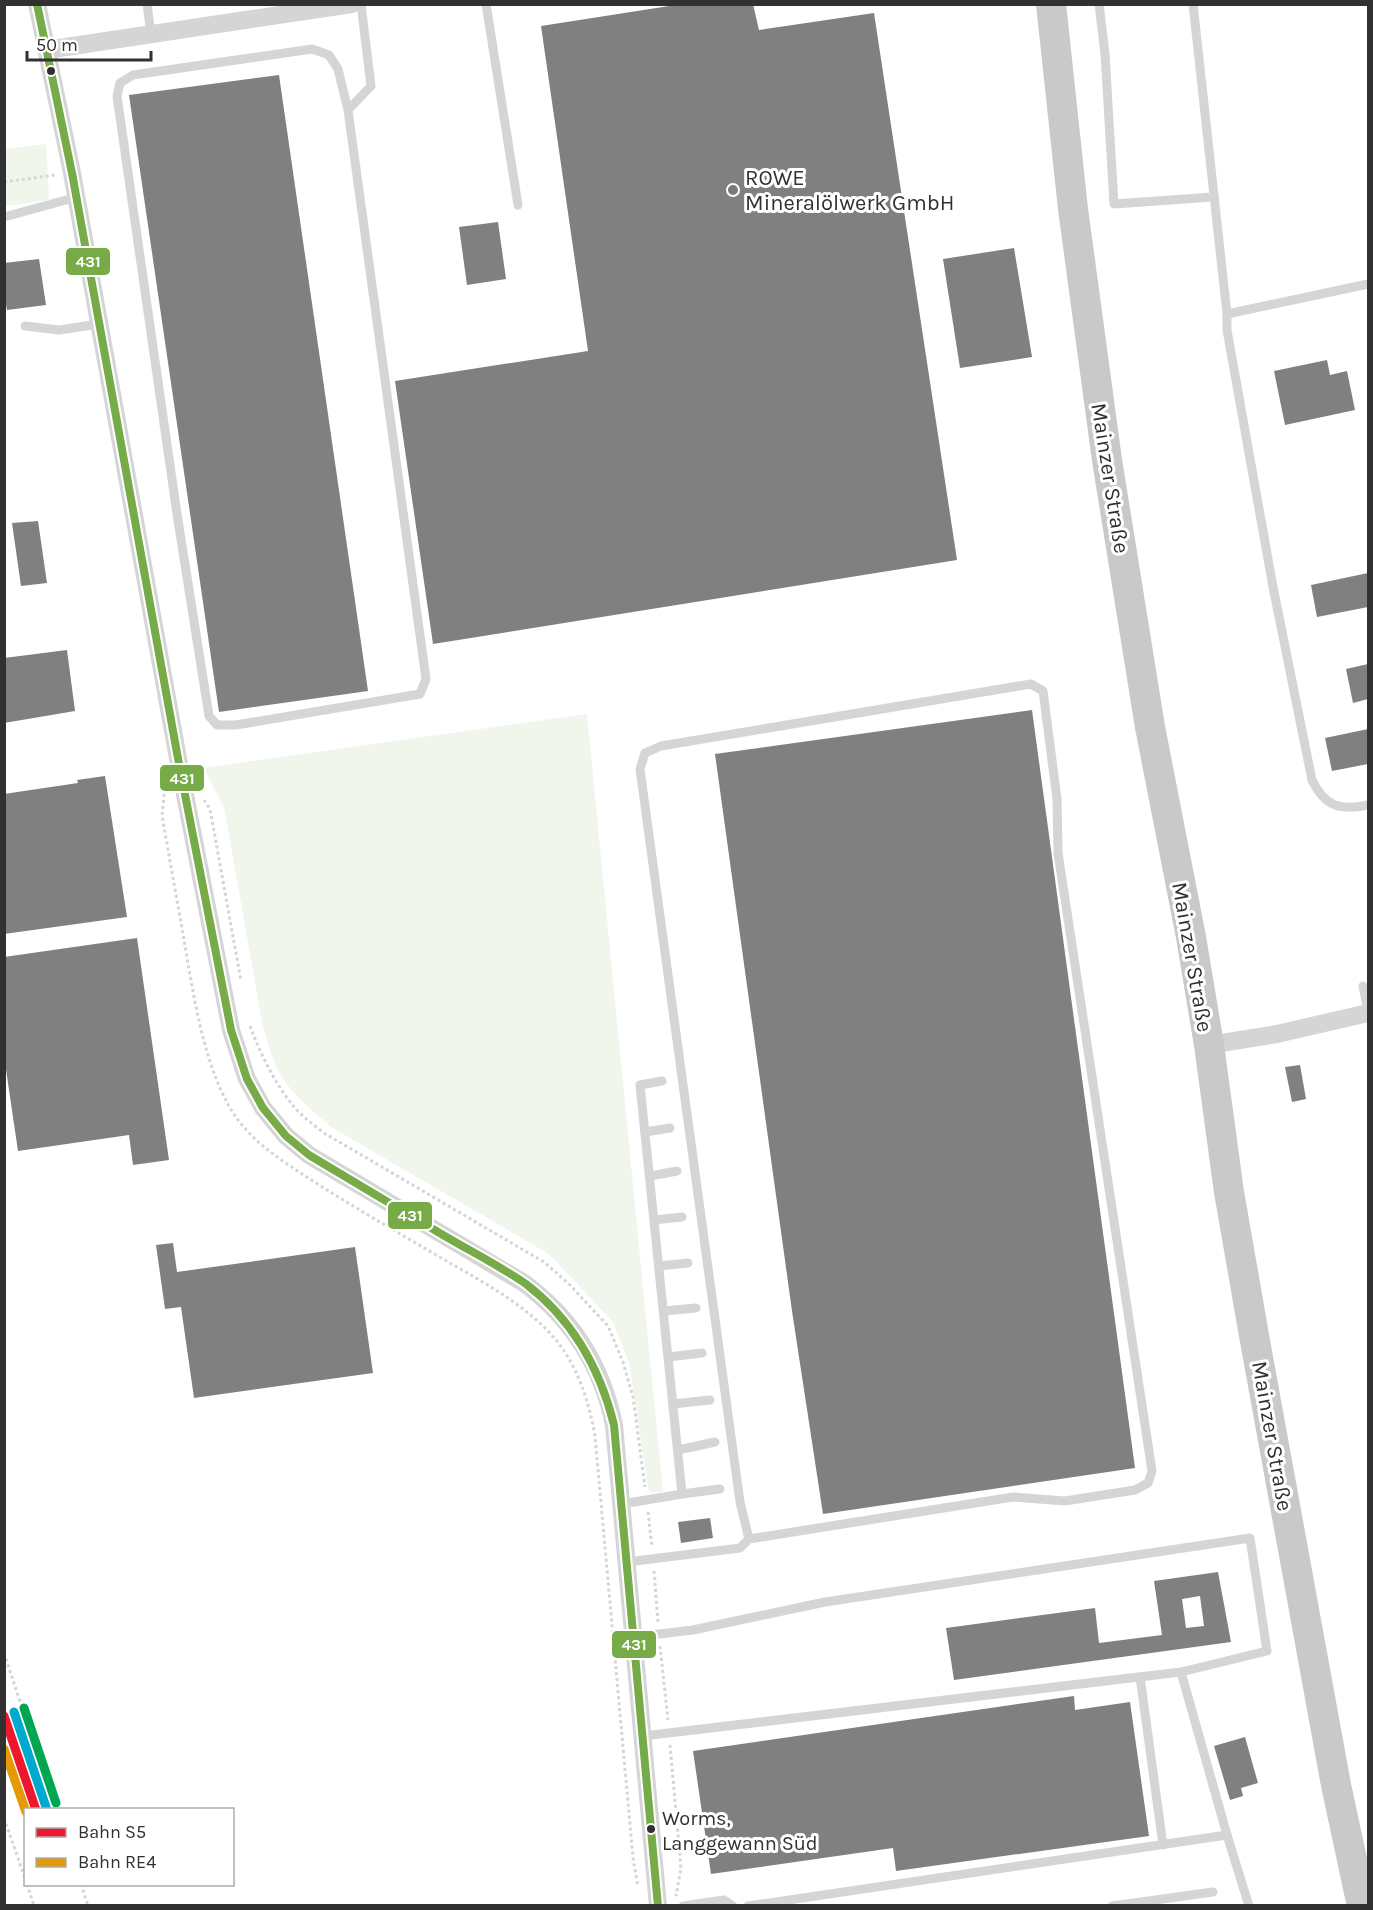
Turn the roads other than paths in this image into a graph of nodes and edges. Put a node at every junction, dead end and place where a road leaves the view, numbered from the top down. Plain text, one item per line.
1 (37, 4) edge
2 (147, 4) edge
3 (352, 4) edge
4 (361, 4) edge
5 (486, 4) edge
6 (1051, 4) edge
7 (1099, 4) edge
8 (1193, 4) edge
9 (151, 34) junction
10 (46, 50) junction
11 (348, 110) junction
12 (1213, 197) junction
13 (68, 199) junction
14 (518, 205) dead end
15 (4, 217) edge
16 (1368, 284) edge
17 (1227, 314) junction
18 (99, 324) junction
19 (25, 326) dead end
20 (1368, 806) edge
21 (1363, 986) dead end
22 (1368, 1012) edge
23 (1209, 1045) junction
24 (662, 1081) dead end
25 (670, 1128) dead end
26 (645, 1132) junction
27 (677, 1171) dead end
28 (650, 1176) junction
29 (682, 1217) dead end
30 (654, 1220) junction
31 (688, 1263) dead end
32 (659, 1266) junction
33 (696, 1308) dead end
34 (664, 1311) junction
35 (702, 1353) dead end
36 (668, 1358) junction
37 (710, 1400) dead end
38 (673, 1404) junction
39 (715, 1442) dead end
40 (678, 1450) junction
41 (720, 1489) dead end
42 (682, 1494) junction
43 (622, 1504) junction
44 (749, 1539) junction
45 (627, 1562) junction
46 (634, 1638) junction
47 (1181, 1672) junction
48 (1140, 1677) junction
49 (643, 1736) junction
50 (1227, 1834) junction
51 (1162, 1845) junction
52 (1213, 1892) dead end
53 (658, 1905) edge
54 (683, 1905) edge
55 (733, 1905) edge
56 (748, 1905) edge
57 (1112, 1905) edge
58 (1248, 1905) edge
59 (1362, 1905) edge

1 - 10 street
2 - 9 lane
3 - 9 street
4 - 11 lane
5 - 14 lane
6 - 23 main road, Mainzer Straße
7 - 12 lane
8 - 12 lane
9 - 10 street
10 - 13 street
11 - 11 lane
12 - 17 lane
13 - 15 lane
13 - 18 street
16 - 17 lane
17 - 20 lane
18 - 19 lane
18 - 43 street
21 - 22 lane
22 - 23 street
23 - 59 main road, Mainzer Straße
24 - 26 lane
25 - 26 lane
26 - 28 lane
27 - 28 lane
28 - 30 lane
29 - 30 lane
30 - 32 lane
31 - 32 lane
32 - 34 lane
33 - 34 lane
34 - 36 lane
35 - 36 lane
36 - 38 lane
37 - 38 lane
38 - 40 lane
39 - 40 lane
40 - 42 lane
41 - 42 lane
42 - 43 lane
43 - 45 street
44 - 44 lane
44 - 45 lane
45 - 46 street
46 - 47 lane
46 - 49 street
47 - 48 lane
47 - 50 lane
48 - 49 lane
48 - 51 lane
49 - 53 street
50 - 51 lane
50 - 58 lane
51 - 56 lane
52 - 57 lane
54 - 55 lane

